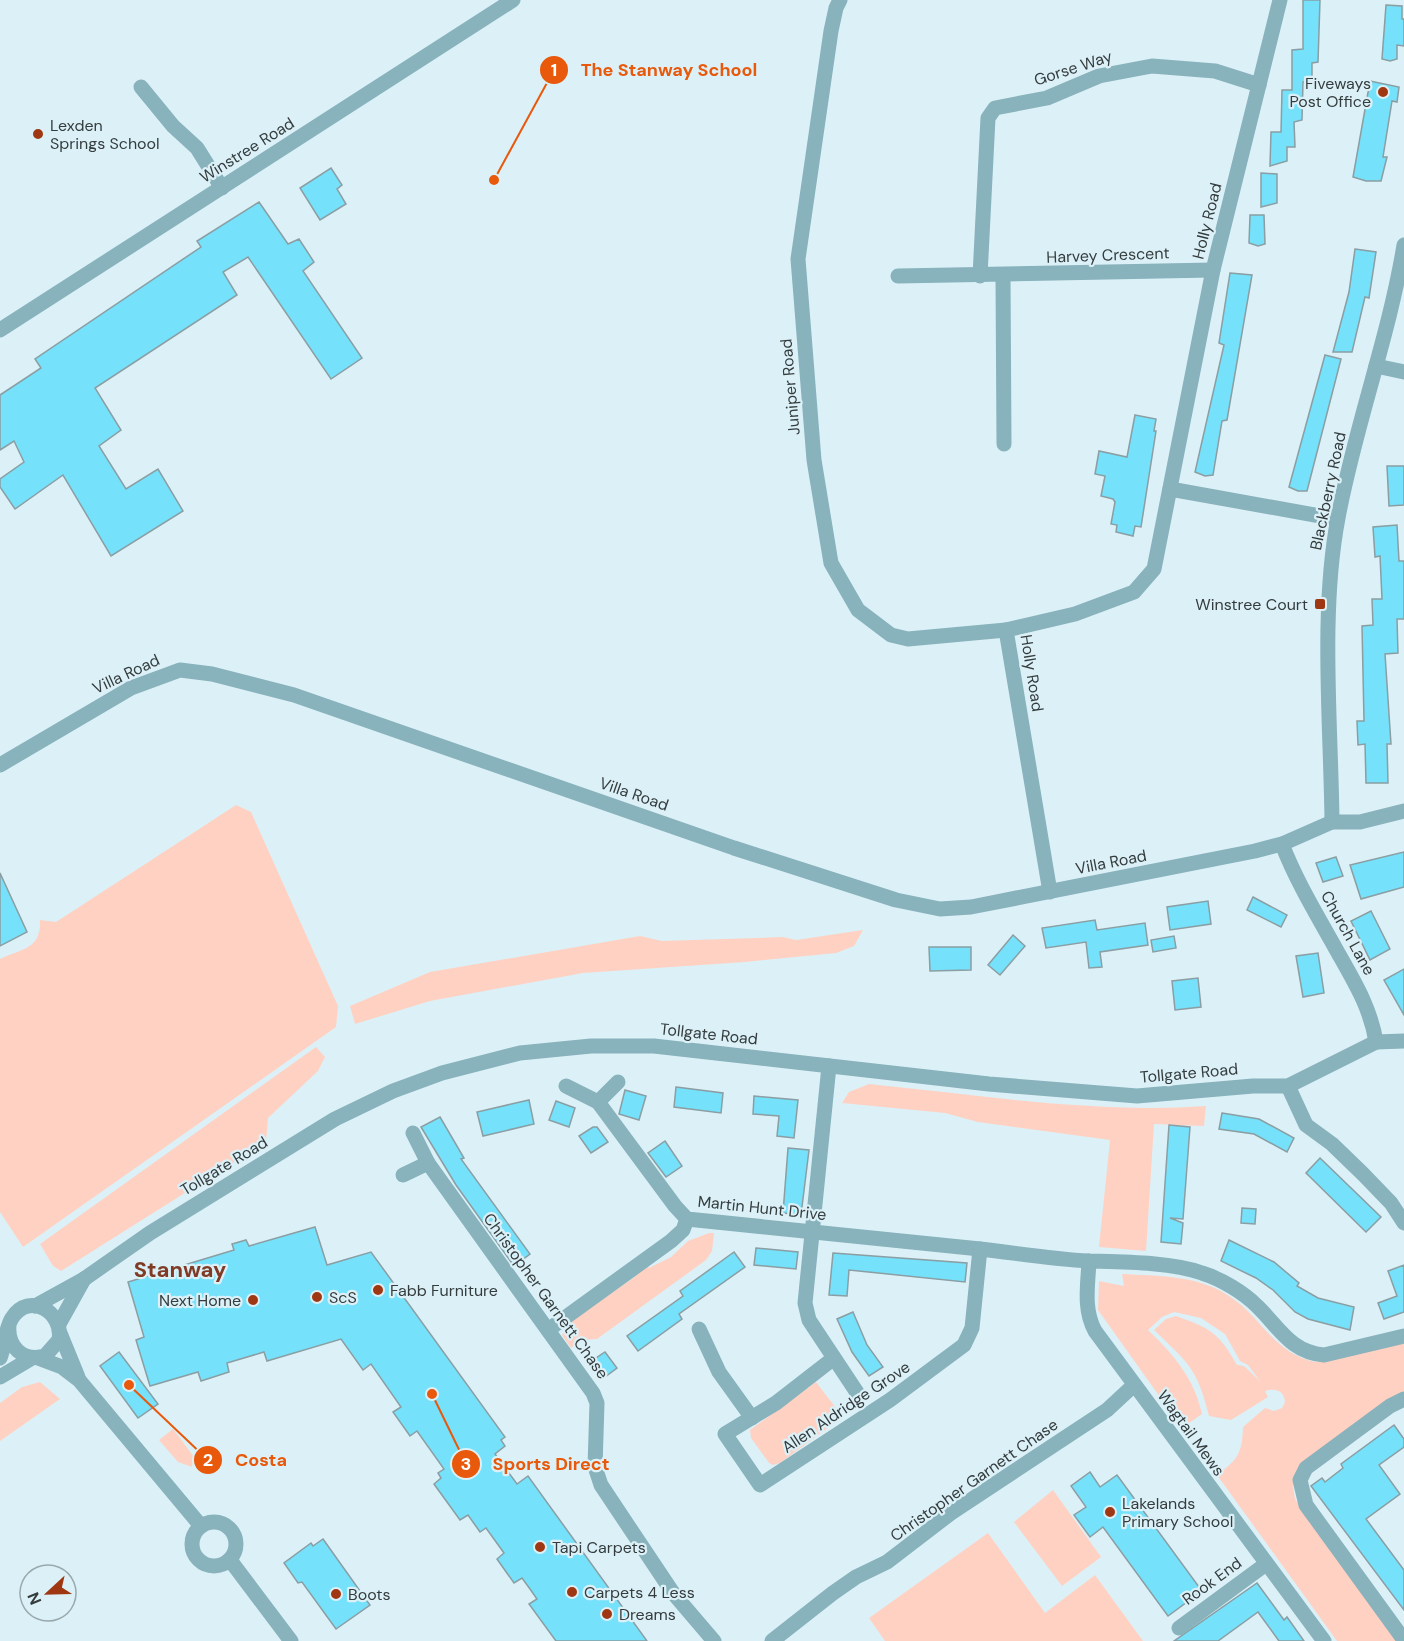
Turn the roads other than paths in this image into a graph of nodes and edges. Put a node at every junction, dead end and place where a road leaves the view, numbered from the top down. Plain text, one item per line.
1 (840, 0) edge
2 (1280, 0) edge
3 (505, 2) edge
4 (1259, 85) junction
5 (141, 87) dead end
6 (222, 188) junction
7 (1404, 245) edge
8 (1213, 270) junction
9 (898, 276) dead end
10 (980, 276) junction
11 (1003, 276) junction
12 (0, 330) edge
13 (1376, 366) junction
14 (1404, 372) edge
15 (1004, 444) dead end
16 (1170, 489) junction
17 (1338, 519) junction
18 (1006, 630) junction
19 (0, 765) edge
20 (1404, 811) edge
21 (1332, 822) junction
22 (1282, 844) junction
23 (1050, 892) junction
24 (1404, 1041) edge
25 (1376, 1042) junction
26 (829, 1066) junction
27 (618, 1082) dead end
28 (566, 1086) dead end
29 (1288, 1086) junction
30 (598, 1102) junction
31 (413, 1133) dead end
32 (428, 1162) junction
33 (403, 1175) dead end
34 (687, 1219) junction
35 (1404, 1223) edge
36 (814, 1231) junction
37 (980, 1249) junction
38 (1089, 1261) junction
39 (84, 1279) junction
40 (35, 1306) junction
41 (9, 1325) junction
42 (60, 1329) junction
43 (699, 1329) dead end
44 (549, 1330) junction
45 (1404, 1336) edge
46 (0, 1358) edge
47 (35, 1358) junction
48 (834, 1358) junction
49 (0, 1377) edge
50 (79, 1380) junction
51 (1134, 1385) junction
52 (858, 1394) dead end
53 (1404, 1399) edge
54 (752, 1418) junction
55 (201, 1526) junction
56 (230, 1560) junction
57 (1266, 1564) junction
58 (1179, 1628) dead end
59 (1404, 1640) edge
60 (291, 1641) edge
61 (714, 1641) edge
62 (772, 1641) edge
63 (1324, 1641) edge

1 - 18 street, Juniper Road
2 - 4 street, Holly Road
3 - 6 street, Winstree Road
4 - 8 street, Holly Road
4 - 10 street, Gorse Way
5 - 6 street
6 - 12 street, Winstree Road
7 - 13 street, Blackberry Road
8 - 11 street, Harvey Crescent
8 - 16 street, Holly Road
9 - 10 street, Harvey Crescent
10 - 11 street, Harvey Crescent
11 - 15 street
13 - 14 street
13 - 17 street, Blackberry Road
16 - 17 street
16 - 18 street, Holly Road
17 - 21 street, Blackberry Road
18 - 23 street, Holly Road
19 - 23 street, Villa Road
20 - 21 street
21 - 22 street, Villa Road
22 - 23 street, Villa Road
22 - 25 street, Church Lane
24 - 25 street
25 - 29 street, Tollgate Road
26 - 29 street, Tollgate Road
26 - 36 street
26 - 39 street, Tollgate Road
27 - 30 street
28 - 30 street, Martin Hunt Drive
29 - 35 street
30 - 34 street, Martin Hunt Drive
31 - 32 street, Christopher Garnett Chase
32 - 33 street
32 - 44 street, Christopher Garnett Chase
34 - 36 street, Martin Hunt Drive
34 - 44 street
36 - 37 street, Martin Hunt Drive
36 - 48 street
37 - 38 street, Martin Hunt Drive
37 - 54 street, Allen Aldridge Grove
38 - 45 street, Martin Hunt Drive
38 - 51 street, Wagtail Mews
39 - 40 street, Tollgate Road
39 - 42 street, Tollgate Road
40 - 41 street, Tollgate Road
40 - 42 street
41 - 46 street
41 - 47 street
42 - 47 street, Tollgate Road
42 - 50 street
43 - 54 street
44 - 61 street, Christopher Garnett Chase
47 - 49 street, Tollgate Road
47 - 50 street
48 - 52 street
48 - 54 street, Allen Aldridge Grove
50 - 55 street
51 - 57 street, Wagtail Mews
51 - 62 street, Christopher Garnett Chase
53 - 59 street
55 - 56 street
55 - 56 street
56 - 60 street
57 - 58 street, Rook End
57 - 63 street, Wagtail Mews

